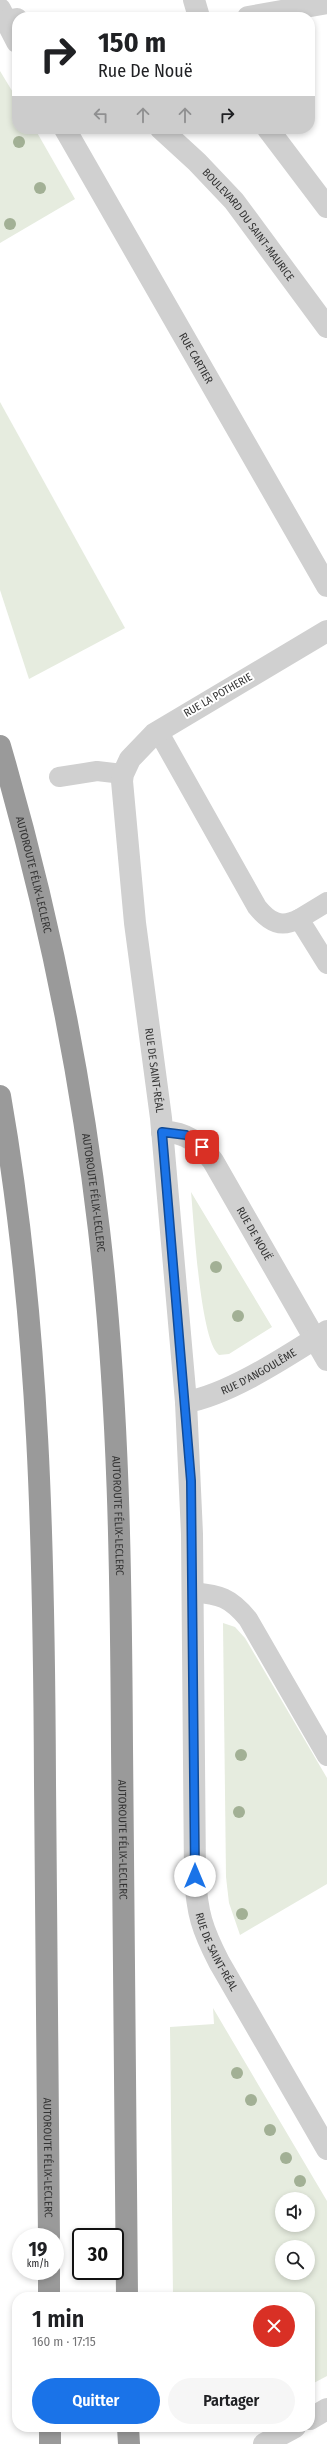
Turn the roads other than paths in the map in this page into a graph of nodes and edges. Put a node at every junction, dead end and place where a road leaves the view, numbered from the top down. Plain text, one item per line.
1 (194, 0) edge
2 (327, 2) edge
3 (198, 12) edge
4 (274, 12) edge
5 (8, 16) edge
6 (12, 28) edge
7 (68, 134) edge
8 (166, 134) edge
9 (272, 134) edge
10 (327, 207) edge
11 (327, 327) edge
12 (327, 586) edge
13 (327, 631) edge
14 (158, 731) junction
15 (0, 746) edge
16 (123, 774) junction
17 (59, 777) dead end
18 (327, 902) edge
19 (299, 919) junction
20 (327, 964) edge
21 (0, 1096) edge
22 (162, 1132) junction
23 (321, 1335) edge
24 (327, 1360) edge
25 (186, 1402) junction
26 (193, 1592) junction
27 (327, 1756) edge
28 (327, 2149) edge
29 (49, 2228) edge
30 (49, 2280) edge
31 (49, 2292) edge
32 (127, 2292) edge
33 (327, 2410) edge
34 (315, 2416) edge
35 (50, 2432) edge
36 (128, 2432) edge
37 (286, 2432) edge
38 (50, 2444) edge
39 (129, 2444) edge
40 (264, 2444) edge

1 - 3 street
2 - 4 street
5 - 6 street
7 - 12 street, RUE CARTIER
8 - 11 street, BOULEVARD DU SAINT-MAURICE
9 - 10 street
13 - 14 street, RUE LA POTHERIE
14 - 16 street, RUE LA POTHERIE
14 - 19 lane
15 - 32 highway, AUTOROUTE FÉLIX-LECLERC
16 - 17 lane
16 - 22 street, RUE DE SAINT-RÉAL
18 - 19 lane
19 - 20 lane
21 - 29 highway, AUTOROUTE FÉLIX-LECLERC
22 - 23 street, RUE DE NOUË
22 - 25 street, RUE DE SAINT-RÉAL
23 - 24 street, RUE DE NOUË
23 - 25 street, RUE D'ANGOULÊME
25 - 26 street, RUE DE SAINT-RÉAL
26 - 27 lane
26 - 28 street, RUE DE SAINT-RÉAL
30 - 31 highway
33 - 34 street
35 - 38 highway
36 - 39 highway
37 - 40 street

